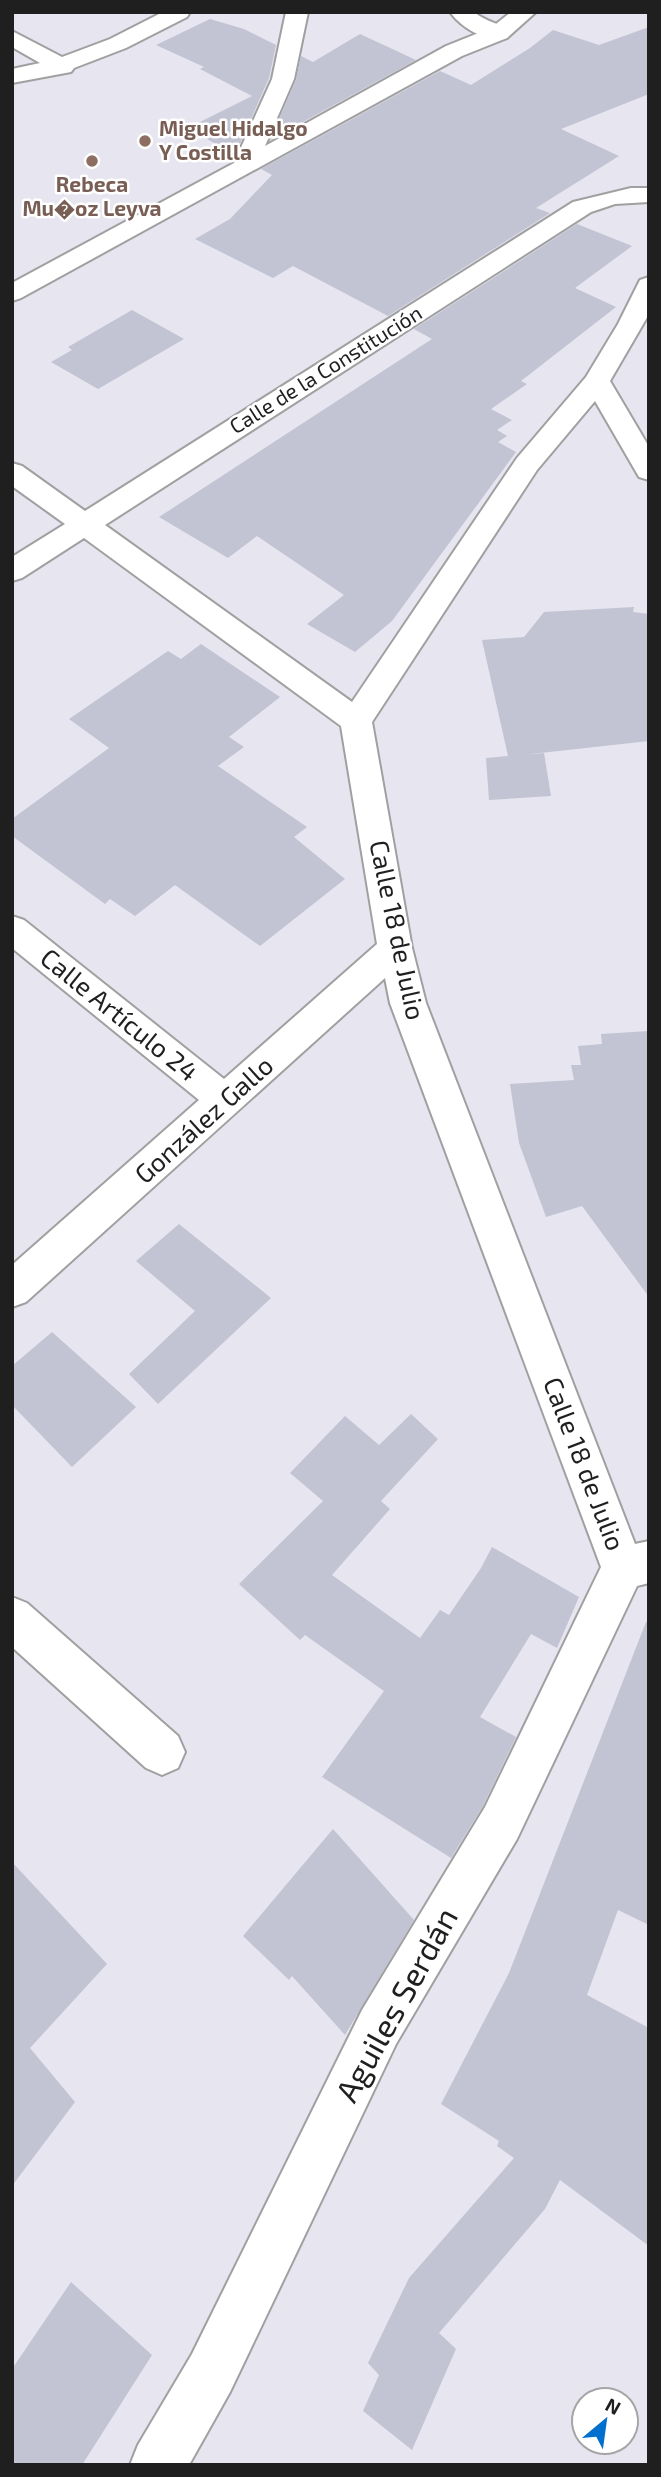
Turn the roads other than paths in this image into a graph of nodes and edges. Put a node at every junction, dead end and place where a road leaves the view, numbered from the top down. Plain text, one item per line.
1 (179, 12) edge
2 (297, 12) edge
3 (525, 12) edge
4 (476, 16) edge
5 (499, 33) junction
6 (12, 38) edge
7 (454, 51) junction
8 (63, 66) junction
9 (12, 76) edge
10 (245, 165) junction
11 (649, 195) edge
12 (649, 285) edge
13 (12, 293) edge
14 (597, 381) junction
15 (649, 471) edge
16 (12, 472) edge
17 (85, 523) junction
18 (12, 571) edge
19 (355, 721) junction
20 (12, 929) edge
21 (395, 948) junction
22 (226, 1101) junction
23 (12, 1290) edge
24 (636, 1565) edge
25 (12, 1618) edge
26 (162, 1752) dead end
27 (158, 2465) edge

1 - 8 street
2 - 10 street
3 - 5 street
4 - 5 street
4 - 7 street
5 - 7 street
6 - 8 street
7 - 10 street
8 - 9 street
10 - 13 street
11 - 17 street, Calle de la Constitución
12 - 14 street
14 - 15 street
14 - 19 street
16 - 17 street
17 - 18 street, Calle de la Constitución
17 - 19 street
19 - 21 street, Calle 18 de Julio
20 - 22 street, Calle Artículo 24
21 - 22 street, González Gallo
21 - 24 street, Calle 18 de Julio
22 - 23 street, González Gallo
24 - 27 street, Aguiles Serdán
25 - 26 street

